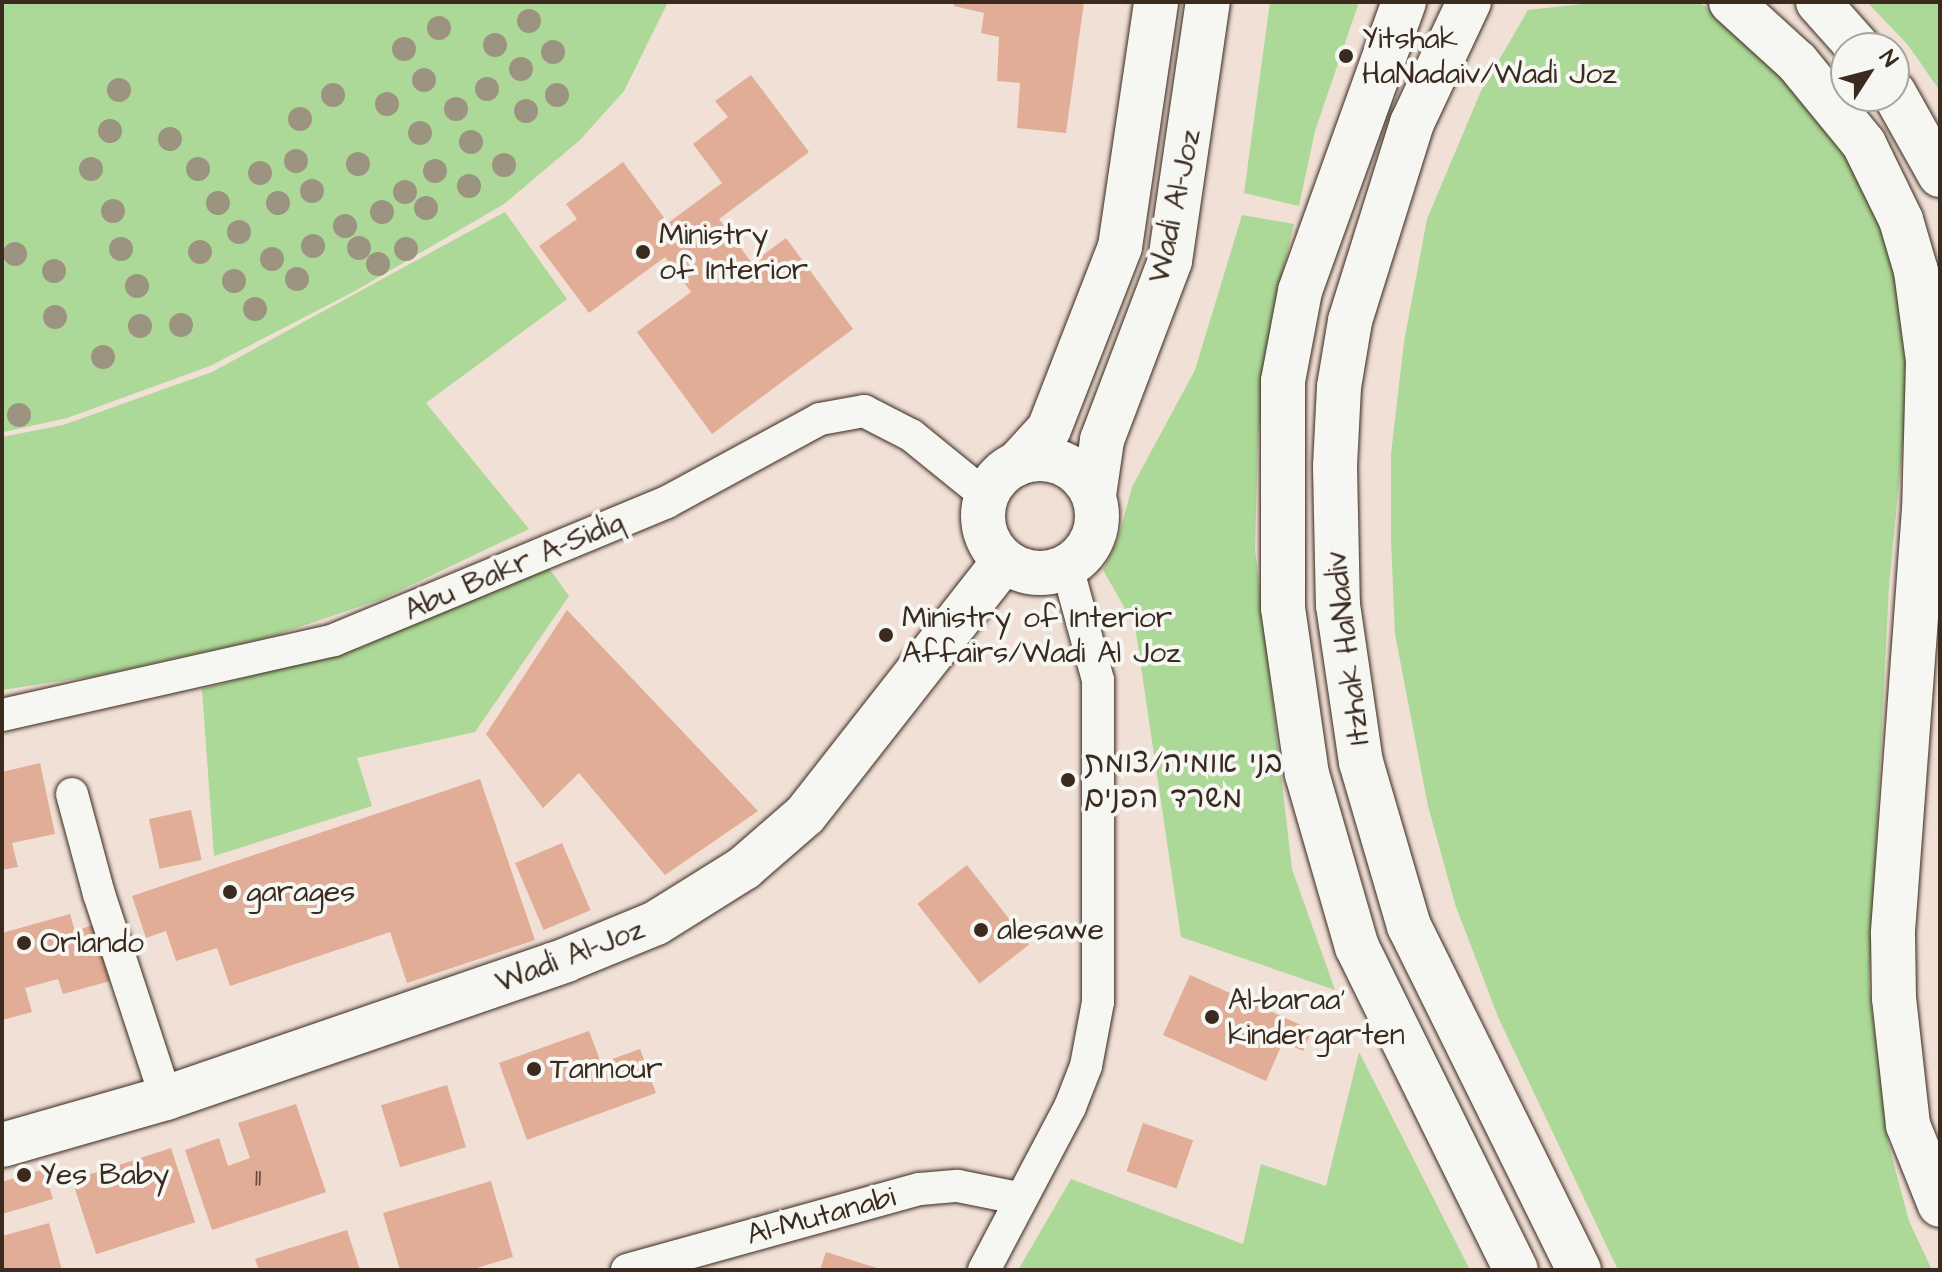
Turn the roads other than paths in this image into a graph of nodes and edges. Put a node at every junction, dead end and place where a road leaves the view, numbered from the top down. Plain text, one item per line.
1 (1156, 2) edge
2 (1208, 2) edge
3 (1404, 2) edge
4 (1469, 2) edge
5 (1476, 2) edge
6 (1731, 2) edge
7 (1818, 2) edge
8 (1845, 32) edge
9 (1442, 52) junction
10 (1905, 112) edge
11 (1940, 175) edge
12 (1017, 464) junction
13 (1094, 495) junction
14 (986, 496) junction
15 (1004, 561) junction
16 (1067, 567) junction
17 (2, 715) edge
18 (72, 794) dead end
19 (166, 1098) junction
20 (2, 1145) edge
21 (1018, 1198) junction
22 (1940, 1205) edge
23 (643, 1268) edge
24 (984, 1270) edge
25 (1516, 1270) edge
26 (1579, 1270) edge

1 - 12 main road, Wadi Al-Joz
2 - 13 main road, Wadi Al-Joz
3 - 25 main road, Itzhak HaNadiv
4 - 9 main road, Itzhak HaNadiv
5 - 9 main road
6 - 22 main road
7 - 8 main road
9 - 26 main road, Itzhak HaNadiv
10 - 11 main road
12 - 13 main road
12 - 14 main road
13 - 16 main road
14 - 15 main road
14 - 17 street, Abu Bakr A-Sidiq
15 - 16 main road
15 - 19 main road, Wadi Al-Joz
16 - 21 street
18 - 19 street
19 - 20 main road, Wadi Al-Joz
21 - 23 street, Al-Mutanabi
21 - 24 street

